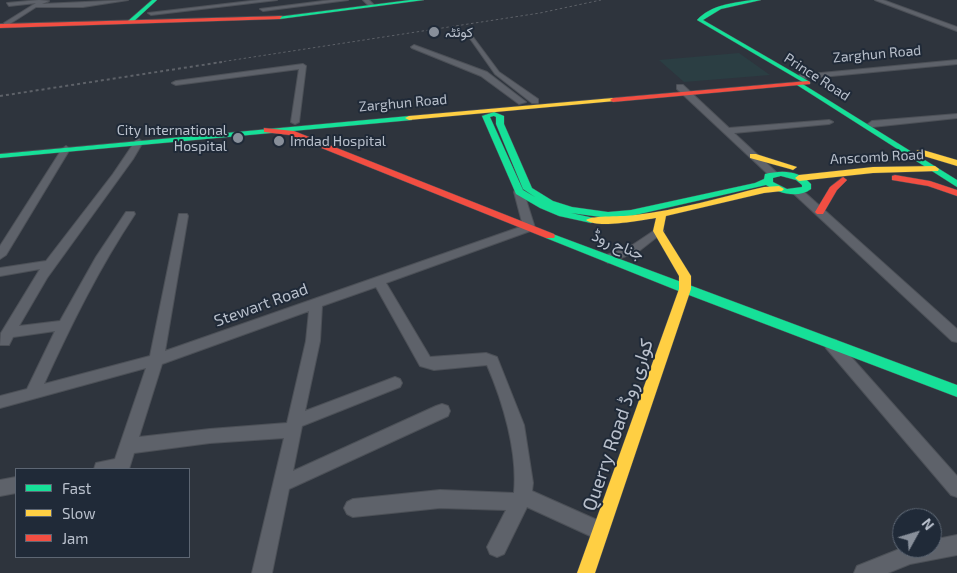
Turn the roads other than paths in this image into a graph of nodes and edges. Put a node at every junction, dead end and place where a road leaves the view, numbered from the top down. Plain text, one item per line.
1 (16, 0) edge
2 (52, 0) edge
3 (274, 0) edge
4 (345, 0) edge
5 (407, 0) edge
6 (422, 0) edge
7 (748, 0) edge
8 (759, 0) edge
9 (878, 0) edge
10 (42, 1) edge
11 (123, 1) edge
12 (250, 1) edge
13 (71, 2) edge
14 (103, 2) edge
15 (376, 2) edge
16 (5, 4) edge
17 (732, 4) edge
18 (37, 6) junction
19 (114, 6) dead end
20 (149, 12) edge
21 (2, 24) edge
22 (957, 29) edge
23 (471, 38) dead end
24 (414, 47) dead end
25 (957, 64) edge
26 (800, 80) junction
27 (176, 83) dead end
28 (683, 90) junction
29 (528, 104) junction
30 (460, 113) junction
31 (957, 116) edge
32 (295, 122) junction
33 (829, 122) dead end
34 (494, 123) junction
35 (872, 124) junction
36 (267, 130) junction
37 (727, 131) junction
38 (139, 142) junction
39 (893, 143) junction
40 (66, 149) junction
41 (0, 150) edge
42 (914, 150) junction
43 (0, 156) edge
44 (754, 156) junction
45 (957, 163) edge
46 (877, 173) junction
47 (829, 175) junction
48 (951, 175) edge
49 (770, 177) junction
50 (843, 180) junction
51 (801, 185) junction
52 (779, 189) junction
53 (519, 192) junction
54 (957, 193) edge
55 (820, 212) junction
56 (130, 214) dead end
57 (662, 214) junction
58 (184, 216) dead end
59 (529, 228) junction
60 (658, 231) junction
61 (2, 248) edge
62 (608, 259) junction
63 (50, 264) junction
64 (0, 272) edge
65 (379, 281) junction
66 (684, 289) junction
67 (316, 304) junction
68 (65, 325) junction
69 (957, 337) edge
70 (831, 344) junction
71 (156, 360) junction
72 (395, 384) dead end
73 (957, 392) edge
74 (31, 395) junction
75 (0, 402) edge
76 (442, 411) dead end
77 (294, 426) junction
78 (128, 446) junction
79 (121, 467) edge
80 (15, 485) edge
81 (280, 485) junction
82 (0, 488) edge
83 (957, 489) edge
84 (521, 499) junction
85 (353, 508) dead end
86 (599, 531) junction
87 (957, 545) edge
88 (497, 548) dead end
89 (262, 573) edge
90 (586, 573) edge
91 (864, 573) edge

1 - 16 street
2 - 10 street
3 - 12 street
4 - 12 street
5 - 15 main road
6 - 20 main road
7 - 17 main road
8 - 17 main road
9 - 22 street
10 - 16 street
10 - 18 street
11 - 14 street
11 - 19 street
12 - 20 street
13 - 14 street
13 - 18 street
15 - 20 main road
17 - 26 main road, Prince Road
18 - 21 street
20 - 21 main road
23 - 29 street
24 - 29 street
25 - 26 street, Zarghun Road
26 - 28 main road, Zarghun Road
26 - 35 main road, Prince Road
26 - 39 main road, Prince Road
27 - 32 street
28 - 29 main road, Zarghun Road
28 - 37 street
29 - 30 main road, Zarghun Road
29 - 32 main road, Zarghun Road
29 - 34 main road
30 - 34 main road
30 - 36 main road, Zarghun Road
31 - 35 street
32 - 41 main road, Zarghun Road
33 - 37 street
34 - 49 main road
34 - 53 main road
35 - 42 main road, Prince Road
36 - 38 main road, Zarghun Road
36 - 59 main road, جناح روڈ
37 - 44 street
38 - 40 main road, Zarghun Road
38 - 63 street
39 - 46 main road
39 - 48 main road, Prince Road
40 - 43 main road, Zarghun Road
40 - 61 street
42 - 45 main road
42 - 48 main road, Prince Road
44 - 47 main road
44 - 49 street
46 - 47 main road, Anscomb Road
46 - 48 main road, Anscomb Road
46 - 50 main road, Anscomb Road
46 - 54 main road
47 - 51 main road, Anscomb Road
49 - 51 main road
49 - 52 main road
50 - 51 main road, Anscomb Road
50 - 55 main road
51 - 52 main road
51 - 55 street
52 - 57 main road
53 - 57 main road
53 - 59 street
55 - 69 street
56 - 68 street
57 - 60 main road
58 - 71 street
59 - 62 main road, جناح روڈ
59 - 65 street, Stewart Road
60 - 62 street
60 - 66 main road
62 - 66 main road, جناح روڈ
63 - 64 street
63 - 68 street
65 - 67 street, Stewart Road
65 - 84 street
66 - 70 main road, جناح روڈ
66 - 86 main road, Querry Road کواری روڈ
67 - 71 street, Stewart Road
67 - 77 street
68 - 74 street
70 - 73 main road, جناح روڈ
70 - 83 street
71 - 74 street, Stewart Road
71 - 78 street
72 - 77 street
74 - 75 street, Stewart Road
76 - 81 street
77 - 78 street
77 - 81 street
78 - 79 street
80 - 82 street
81 - 89 street
84 - 85 street
84 - 86 street
84 - 88 street
86 - 90 main road, Querry Road کواری روڈ
87 - 91 street

